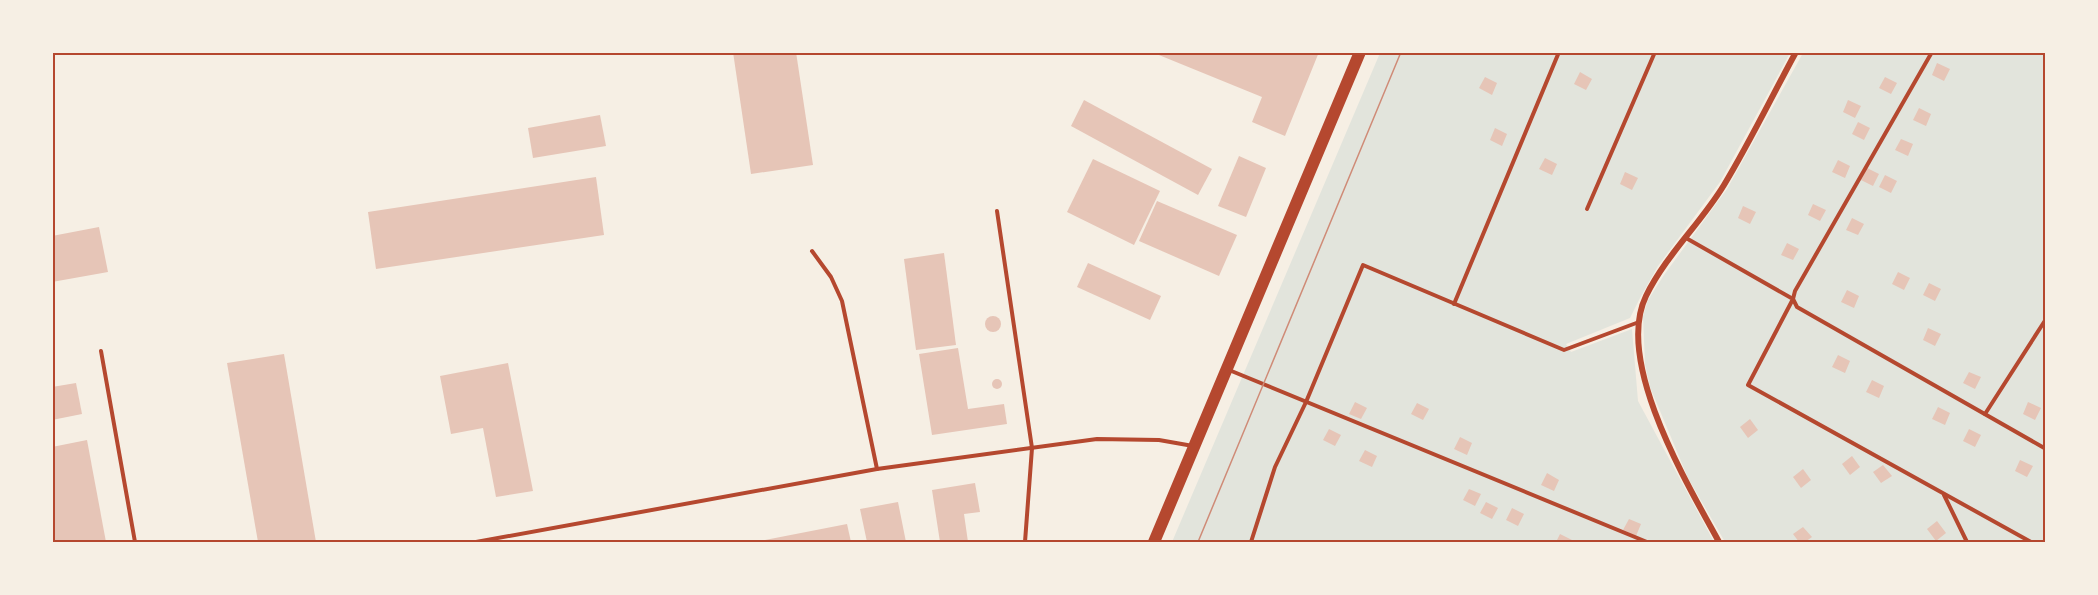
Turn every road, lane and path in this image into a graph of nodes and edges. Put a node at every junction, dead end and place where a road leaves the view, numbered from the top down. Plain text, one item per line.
1 (1360, 52) edge
2 (1559, 52) edge
3 (1655, 52) edge
4 (1796, 52) edge
5 (1932, 52) edge
6 (1587, 209) dead end
7 (997, 211) dead end
8 (1686, 238) junction
9 (812, 251) dead end
10 (1793, 299) junction
11 (1454, 304) junction
12 (2046, 319) edge
13 (1640, 322) junction
14 (101, 351) dead end
15 (1226, 369) junction
16 (1306, 402) junction
17 (1985, 414) junction
18 (1194, 446) junction
19 (1032, 448) junction
20 (2046, 449) edge
21 (877, 468) junction
22 (1944, 494) junction
23 (1718, 542) edge
24 (135, 543) edge
25 (476, 543) edge
26 (1025, 543) edge
27 (1154, 543) edge
28 (1251, 543) edge
29 (1647, 543) edge
30 (1967, 543) edge
31 (2031, 543) edge

1 - 15 main road
2 - 11 lane
3 - 6 lane
4 - 8 street
5 - 10 lane
7 - 19 lane
8 - 10 lane
8 - 13 street
9 - 21 lane
10 - 17 lane
10 - 22 lane
11 - 13 lane
11 - 16 lane
12 - 17 lane
13 - 23 street
14 - 24 lane
15 - 16 lane
15 - 18 main road
16 - 28 lane
16 - 29 lane
17 - 20 lane
18 - 19 lane
18 - 27 main road
19 - 21 lane
19 - 26 lane
21 - 25 lane
22 - 30 lane
22 - 31 lane

